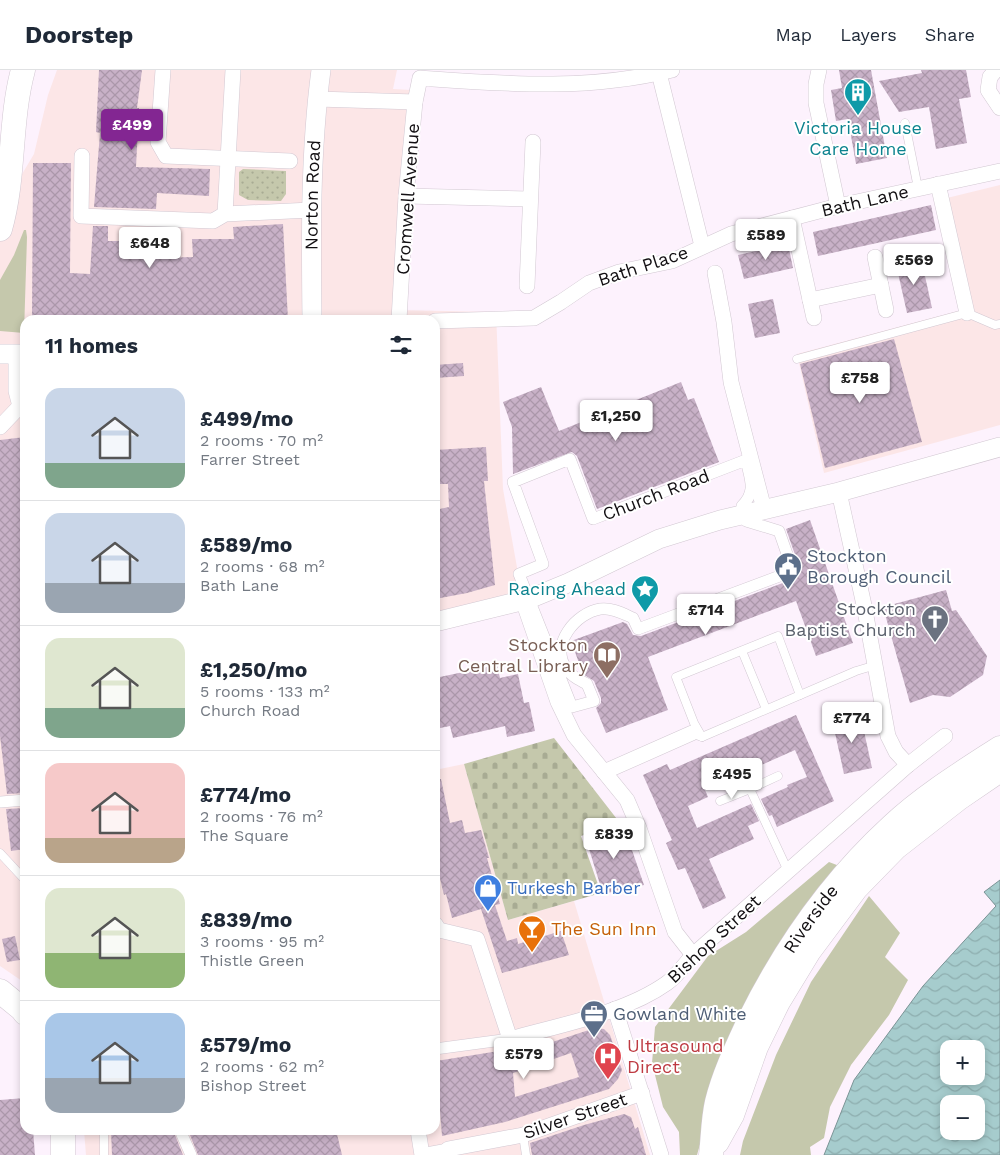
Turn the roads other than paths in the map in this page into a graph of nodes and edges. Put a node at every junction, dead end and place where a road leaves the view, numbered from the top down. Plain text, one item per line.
1 (23, 70) edge
2 (163, 70) edge
3 (233, 70) edge
4 (321, 70) edge
5 (819, 70) edge
6 (996, 70) edge
7 (665, 72) edge
8 (593, 77) edge
9 (317, 99) junction
10 (415, 102) junction
11 (1000, 108) edge
12 (906, 124) dead end
13 (533, 142) dead end
14 (82, 156) dead end
15 (229, 158) junction
16 (290, 161) joint
17 (313, 162) junction
18 (1000, 171) edge
19 (938, 184) junction
20 (918, 188) junction
21 (406, 196) junction
22 (529, 199) junction
23 (838, 206) junction
24 (311, 210) junction
25 (225, 214) junction
26 (792, 218) junction
27 (0, 228) edge
28 (702, 246) junction
29 (874, 257) dead end
30 (715, 273) dead end
31 (881, 285) junction
32 (526, 286) dead end
33 (810, 300) junction
34 (886, 310) dead end
35 (967, 313) junction
36 (312, 315) edge
37 (399, 315) edge
38 (814, 318) dead end
39 (440, 321) edge
40 (1000, 324) edge
41 (14, 354) edge
42 (797, 359) dead end
43 (20, 401) edge
44 (20, 410) edge
45 (0, 427) edge
46 (1000, 447) edge
47 (839, 492) junction
48 (764, 510) junction
49 (744, 514) junction
50 (526, 600) junction
51 (440, 621) edge
52 (742, 650) junction
53 (876, 664) junction
54 (800, 695) junction
55 (766, 709) junction
56 (697, 735) junction
57 (945, 736) dead end
58 (1000, 748) edge
59 (908, 765) junction
60 (1000, 770) edge
61 (604, 772) junction
62 (778, 776) dead end
63 (750, 789) junction
64 (20, 800) edge
65 (720, 801) dead end
66 (1, 802) dead end
67 (0, 853) edge
68 (788, 872) junction
69 (20, 875) edge
70 (440, 930) edge
71 (693, 954) junction
72 (0, 991) edge
73 (20, 1007) edge
74 (615, 1009) junction
75 (752, 1035) junction
76 (510, 1039) junction
77 (440, 1048) edge
78 (642, 1092) junction
79 (63, 1135) edge
80 (104, 1135) edge
81 (182, 1135) edge
82 (419, 1135) edge
83 (523, 1135) junction
84 (448, 1149) joint
85 (711, 1154) edge
86 (63, 1155) edge
87 (104, 1155) edge
88 (191, 1155) edge
89 (422, 1155) edge
90 (526, 1155) edge
91 (661, 1155) edge

1 - 27 main road
2 - 15 street
3 - 15 street
4 - 9 street, Norton Road
5 - 23 street
6 - 11 street
7 - 8 street
7 - 28 street
8 - 10 street, Cromwell Avenue
9 - 10 street
9 - 17 street, Norton Road
10 - 21 street, Cromwell Avenue
12 - 20 lane
13 - 22 street
14 - 25 street
15 - 16 street
15 - 25 street
16 - 17 street
17 - 24 street, Norton Road
18 - 19 street, Bath Lane
19 - 20 street, Bath Lane
19 - 35 street
20 - 23 street, Bath Lane
21 - 22 street
21 - 37 street, Cromwell Avenue
22 - 32 street
23 - 26 street, Bath Lane
24 - 25 street
24 - 36 street, Norton Road
26 - 28 street, Bath Lane
26 - 33 street
28 - 39 street, Bath Place
29 - 31 street
30 - 48 street
31 - 33 street
31 - 34 street
33 - 38 street
35 - 40 lane
35 - 42 lane
41 - 43 street
44 - 45 street
46 - 47 street
47 - 48 street
47 - 53 street
48 - 49 street
49 - 50 street
49 - 50 street, Church Road
49 - 50 street, Church Road
50 - 51 street
50 - 61 street
52 - 54 lane
52 - 55 lane
52 - 56 lane
53 - 54 lane
53 - 59 street
54 - 55 lane
55 - 56 lane
56 - 61 street
57 - 59 street, Bishop Street
58 - 75 main road, Riverside
59 - 68 street, Bishop Street
60 - 75 main road, Riverside
61 - 71 street
62 - 63 lane
63 - 65 lane
63 - 68 lane
64 - 66 street
67 - 69 lane
68 - 71 street, Bishop Street
70 - 76 street
71 - 74 street, Bishop Street
72 - 73 main road
74 - 76 street, Bishop Street
74 - 78 street, Silver Street
75 - 85 main road, Riverside
76 - 77 street, Bishop Street
78 - 83 street, Silver Street
78 - 91 street
79 - 86 main road
80 - 87 lane
81 - 88 street
82 - 89 street
83 - 84 street, Silver Street
83 - 90 lane
84 - 89 street, Silver Street

